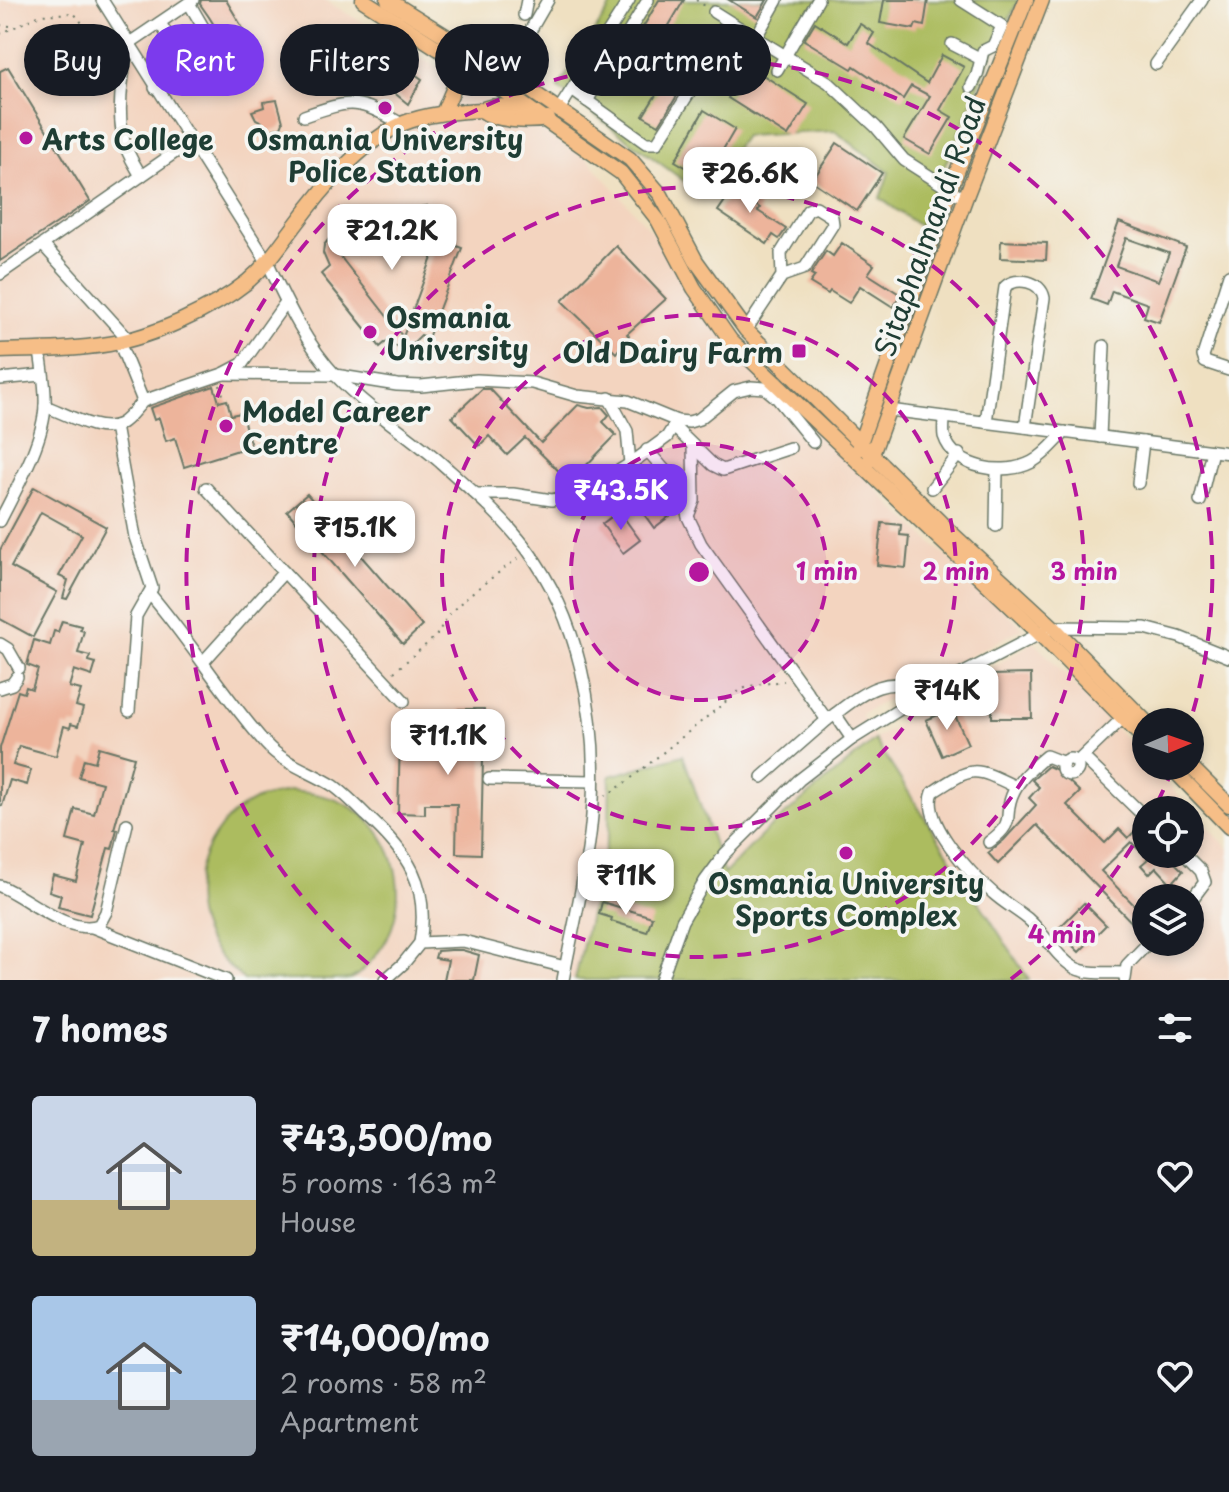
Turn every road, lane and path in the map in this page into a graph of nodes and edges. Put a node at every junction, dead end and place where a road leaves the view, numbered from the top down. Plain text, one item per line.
1 (102, 0) edge
2 (363, 0) edge
3 (388, 0) edge
4 (527, 0) edge
5 (548, 0) edge
6 (629, 0) edge
7 (696, 0) edge
8 (777, 0) edge
9 (818, 0) edge
10 (961, 0) edge
11 (1026, 0) edge
12 (1042, 0) edge
13 (1202, 0) edge
14 (191, 1) edge
15 (645, 5) edge
16 (712, 10) joint
17 (620, 14) junction
18 (524, 15) dead end
19 (160, 23) joint
20 (83, 24) edge
21 (116, 24) edge
22 (204, 24) edge
23 (534, 24) edge
24 (614, 24) edge
25 (733, 24) edge
26 (763, 24) edge
27 (0, 25) edge
28 (12, 26) junction
29 (0, 34) edge
30 (130, 43) edge
31 (952, 44) dead end
32 (435, 46) edge
33 (771, 46) edge
34 (130, 47) edge
35 (785, 55) junction
36 (981, 59) junction
37 (1156, 64) dead end
38 (777, 70) dead end
39 (146, 73) edge
40 (971, 87) dead end
41 (123, 96) edge
42 (160, 96) edge
43 (450, 96) edge
44 (518, 96) edge
45 (567, 96) edge
46 (580, 96) edge
47 (687, 96) edge
48 (587, 101) junction
49 (443, 113) junction
50 (304, 116) dead end
51 (552, 116) junction
52 (402, 124) junction
53 (190, 142) junction
54 (141, 176) junction
55 (950, 189) junction
56 (965, 199) junction
57 (43, 245) junction
58 (268, 263) junction
59 (0, 274) edge
60 (1229, 275) edge
61 (782, 276) junction
62 (286, 302) junction
63 (746, 330) junction
64 (124, 341) junction
65 (1104, 346) dead end
66 (40, 350) junction
67 (0, 351) edge
68 (1229, 370) edge
69 (223, 374) junction
70 (42, 375) junction
71 (335, 375) junction
72 (0, 379) edge
73 (609, 398) junction
74 (143, 401) junction
75 (45, 406) junction
76 (889, 410) junction
77 (944, 417) junction
78 (986, 422) junction
79 (676, 425) junction
80 (115, 426) junction
81 (1025, 427) junction
82 (1065, 432) junction
83 (1100, 437) junction
84 (813, 442) dead end
85 (861, 442) junction
86 (1143, 442) junction
87 (693, 446) junction
88 (790, 448) dead end
89 (647, 450) junction
90 (1212, 451) junction
91 (1229, 453) edge
92 (873, 454) junction
93 (959, 454) junction
94 (855, 460) junction
95 (630, 464) junction
96 (997, 470) junction
97 (866, 471) junction
98 (1138, 483) dead end
99 (206, 488) dead end
100 (932, 488) dead end
101 (476, 494) junction
102 (1200, 501) dead end
103 (688, 517) junction
104 (0, 521) edge
105 (996, 526) dead end
106 (528, 551) junction
107 (284, 572) junction
108 (150, 594) junction
109 (1053, 627) junction
110 (1039, 633) junction
111 (0, 644) edge
112 (1229, 657) edge
113 (204, 661) junction
114 (797, 679) junction
115 (384, 680) junction
116 (0, 688) edge
117 (924, 694) junction
118 (404, 701) dead end
119 (129, 711) dead end
120 (1128, 713) junction
121 (1132, 715) edge
122 (831, 717) junction
123 (1132, 719) edge
124 (852, 739) junction
125 (1080, 760) junction
126 (762, 777) dead end
127 (489, 779) dead end
128 (1184, 780) edge
129 (1204, 780) edge
130 (593, 781) junction
131 (1016, 787) junction
132 (593, 803) junction
133 (1229, 805) edge
134 (1132, 806) edge
135 (127, 824) dead end
136 (1229, 827) edge
137 (989, 842) dead end
138 (0, 886) edge
139 (92, 927) junction
140 (420, 943) junction
141 (1136, 956) edge
142 (565, 967) junction
143 (1124, 977) edge
144 (226, 980) edge
145 (385, 980) edge
146 (563, 980) edge
147 (661, 980) edge

1 - 21 street
2 - 32 main road
3 - 51 main road
4 - 18 street
5 - 23 street
6 - 17 street
7 - 16 path
8 - 26 street
9 - 35 street
10 - 36 street
11 - 55 main road, Sitaphalmandi Road
12 - 56 main road, Sitaphalmandi Road
13 - 37 street
14 - 19 street
14 - 22 street
15 - 17 street
15 - 48 street
16 - 25 street
17 - 24 street
19 - 30 street
20 - 28 path
27 - 28 path
28 - 29 path
31 - 36 street
33 - 35 street
34 - 39 street
35 - 38 street
35 - 55 street
36 - 40 street
41 - 54 street
42 - 53 street
43 - 49 main road
44 - 51 main road
45 - 51 street
46 - 48 street
47 - 48 street
49 - 51 main road
49 - 52 main road
50 - 52 street
51 - 63 main road
51 - 94 main road
52 - 58 main road
53 - 54 street
53 - 58 street
54 - 57 street
55 - 56 street
55 - 85 main road, Sitaphalmandi Road
56 - 76 main road, Sitaphalmandi Road
57 - 59 street
57 - 64 street
58 - 62 street
58 - 64 main road
60 - 68 street
61 - 61 street
61 - 63 street
62 - 69 street
62 - 71 street
63 - 85 main road
64 - 66 main road
64 - 74 street
65 - 83 street
66 - 67 main road
66 - 70 street
69 - 71 street
69 - 74 street
70 - 72 street
70 - 75 street
71 - 73 street
71 - 101 street
73 - 79 street
73 - 95 street
74 - 80 street
75 - 80 street
75 - 104 street
76 - 77 street
76 - 92 main road, Sitaphalmandi Road
77 - 78 street
77 - 93 street
78 - 81 street
78 - 81 street
79 - 84 street
79 - 87 street
79 - 89 street
80 - 108 street
81 - 82 street
82 - 83 street
82 - 96 street
83 - 86 street
85 - 92 main road
85 - 94 main road, Sitaphalmandi Road
86 - 90 street
86 - 98 street
87 - 88 street
87 - 103 street
89 - 95 street
89 - 103 street
90 - 91 street
90 - 102 street
92 - 97 main road, Sitaphalmandi Road
92 - 109 main road
93 - 96 street
93 - 100 street
94 - 97 main road
95 - 101 street
96 - 105 street
97 - 110 main road
99 - 107 street
101 - 106 street
103 - 114 street
106 - 115 path
106 - 130 street
107 - 113 street
107 - 115 street
108 - 113 street
108 - 119 street
109 - 110 street
109 - 112 street
109 - 120 main road
110 - 117 street
110 - 120 main road
111 - 116 street
113 - 140 street
114 - 122 street
114 - 132 path
115 - 118 street
117 - 122 street
117 - 124 street
120 - 121 main road
120 - 123 main road
120 - 125 street
122 - 124 street
122 - 126 street
124 - 147 street
125 - 131 street
125 - 134 street
127 - 130 street
128 - 136 main road
129 - 133 main road
130 - 132 street
131 - 137 street
131 - 143 street
132 - 142 street
135 - 139 street
138 - 139 street
139 - 144 street
140 - 142 street
140 - 145 street
141 - 143 street
142 - 146 street

